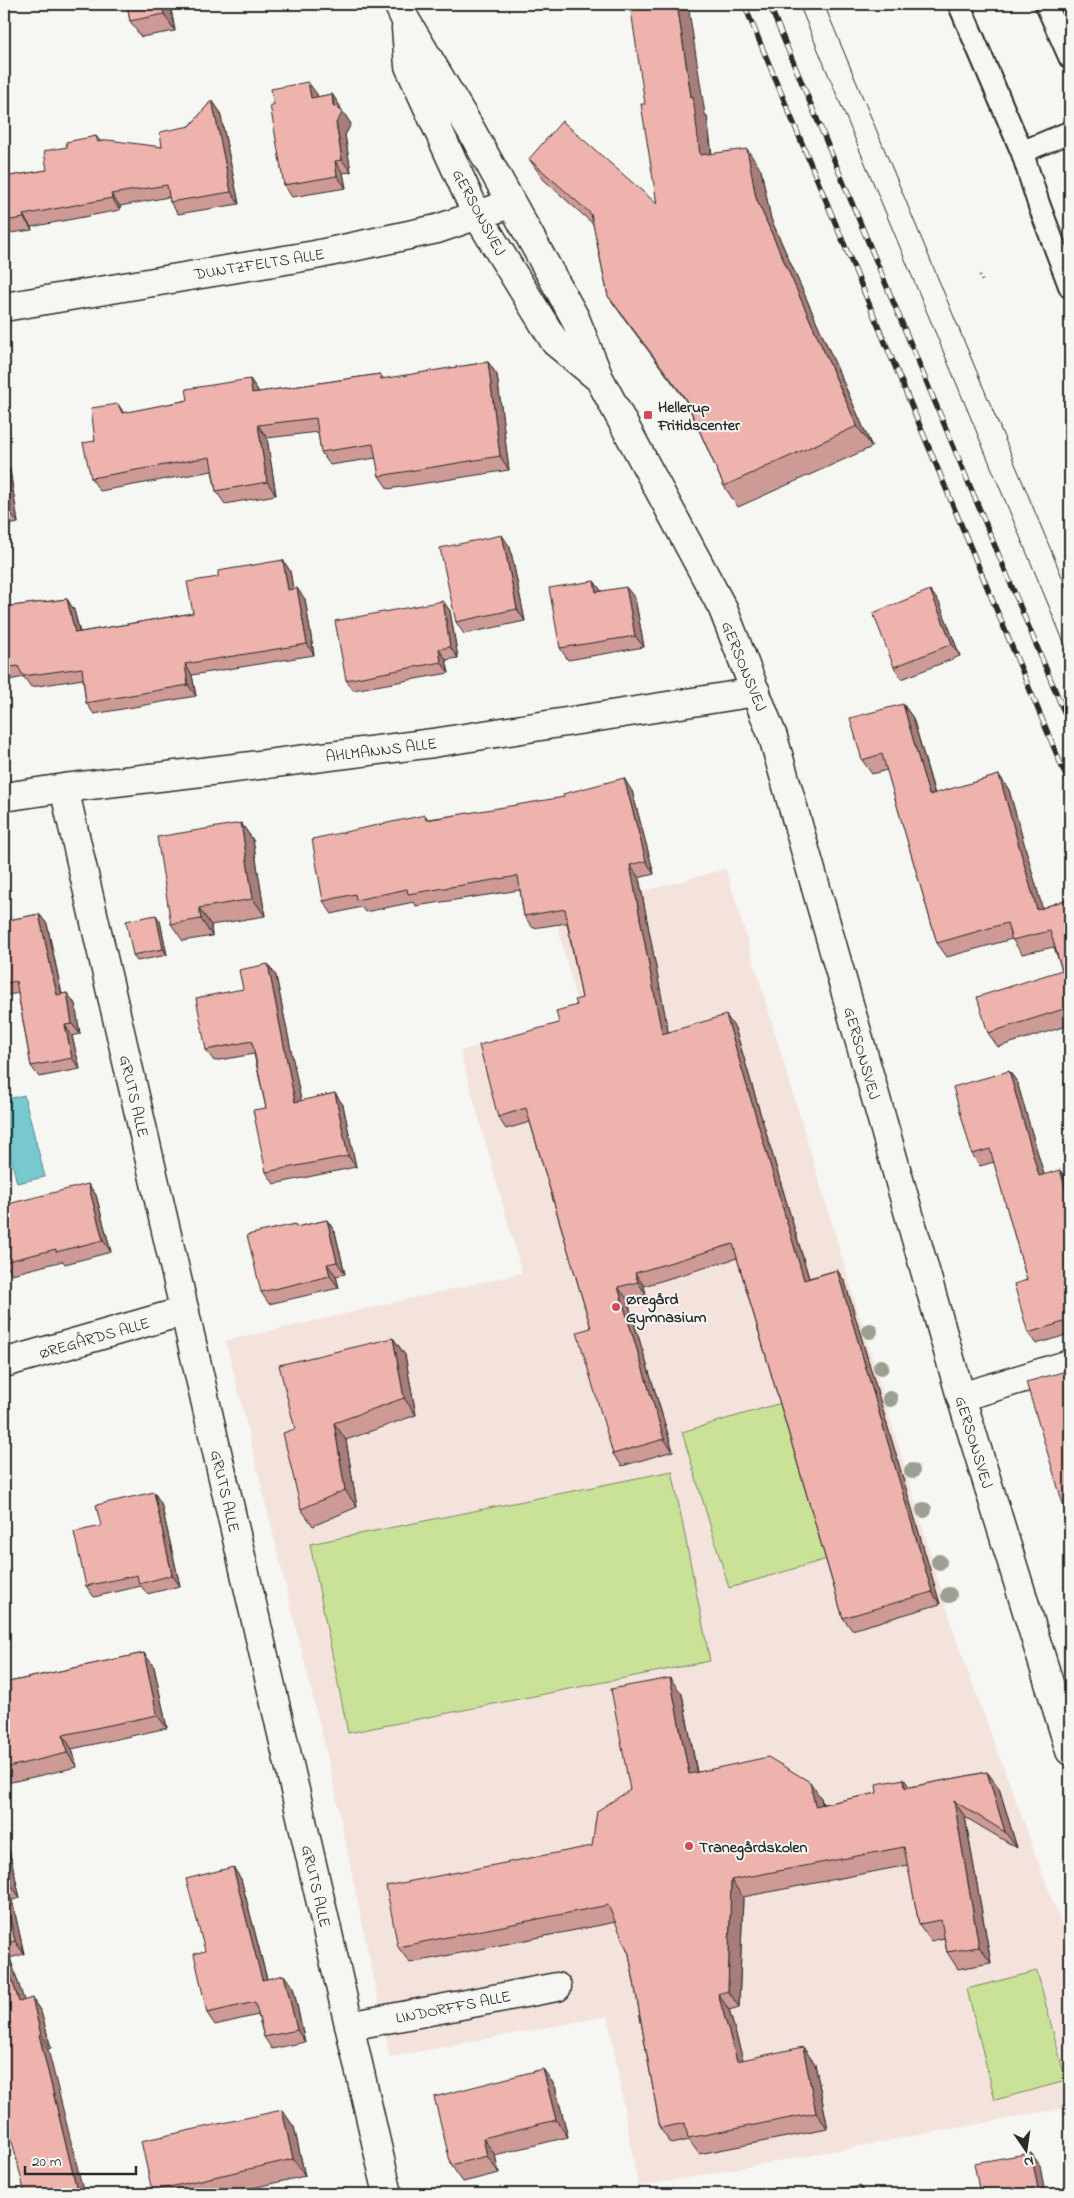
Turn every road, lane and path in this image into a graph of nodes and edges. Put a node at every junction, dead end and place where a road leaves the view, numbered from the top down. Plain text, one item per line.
1 (959, 4) edge
2 (1046, 4) edge
3 (402, 13) edge
4 (1070, 58) edge
5 (1070, 132) edge
6 (1022, 152) junction
7 (510, 204) junction
8 (477, 215) junction
9 (980, 275) dead end
10 (983, 284) dead end
11 (1070, 287) edge
12 (4, 307) edge
13 (600, 378) junction
14 (756, 692) junction
15 (64, 788) junction
16 (4, 797) edge
17 (185, 1311) junction
18 (4, 1363) edge
19 (1070, 1364) edge
20 (961, 1397) junction
21 (1070, 1751) edge
22 (557, 1986) dead end
23 (349, 2026) junction
24 (388, 2194) edge

1 - 6 lane
2 - 4 lane
3 - 7 street, GERSONSVEJ
3 - 8 street, GERSONSVEJ
5 - 6 lane
6 - 11 lane
7 - 8 street, DUNTZFELTS ALLE
7 - 13 street, GERSONSVEJ
8 - 12 street, DUNTZFELTS ALLE
8 - 13 street, GERSONSVEJ
9 - 10 path
13 - 14 street, GERSONSVEJ
14 - 15 street, AHLMANNS ALLE
14 - 20 street, GERSONSVEJ
15 - 16 street, AHLMANNS ALLE
15 - 17 street, GRUTS ALLE
17 - 18 street, ØREGÅRDS ALLE
17 - 23 street, GRUTS ALLE
19 - 20 street
20 - 21 street, GERSONSVEJ
22 - 23 street, LINDORFFS ALLE
23 - 24 street, GRUTS ALLE

